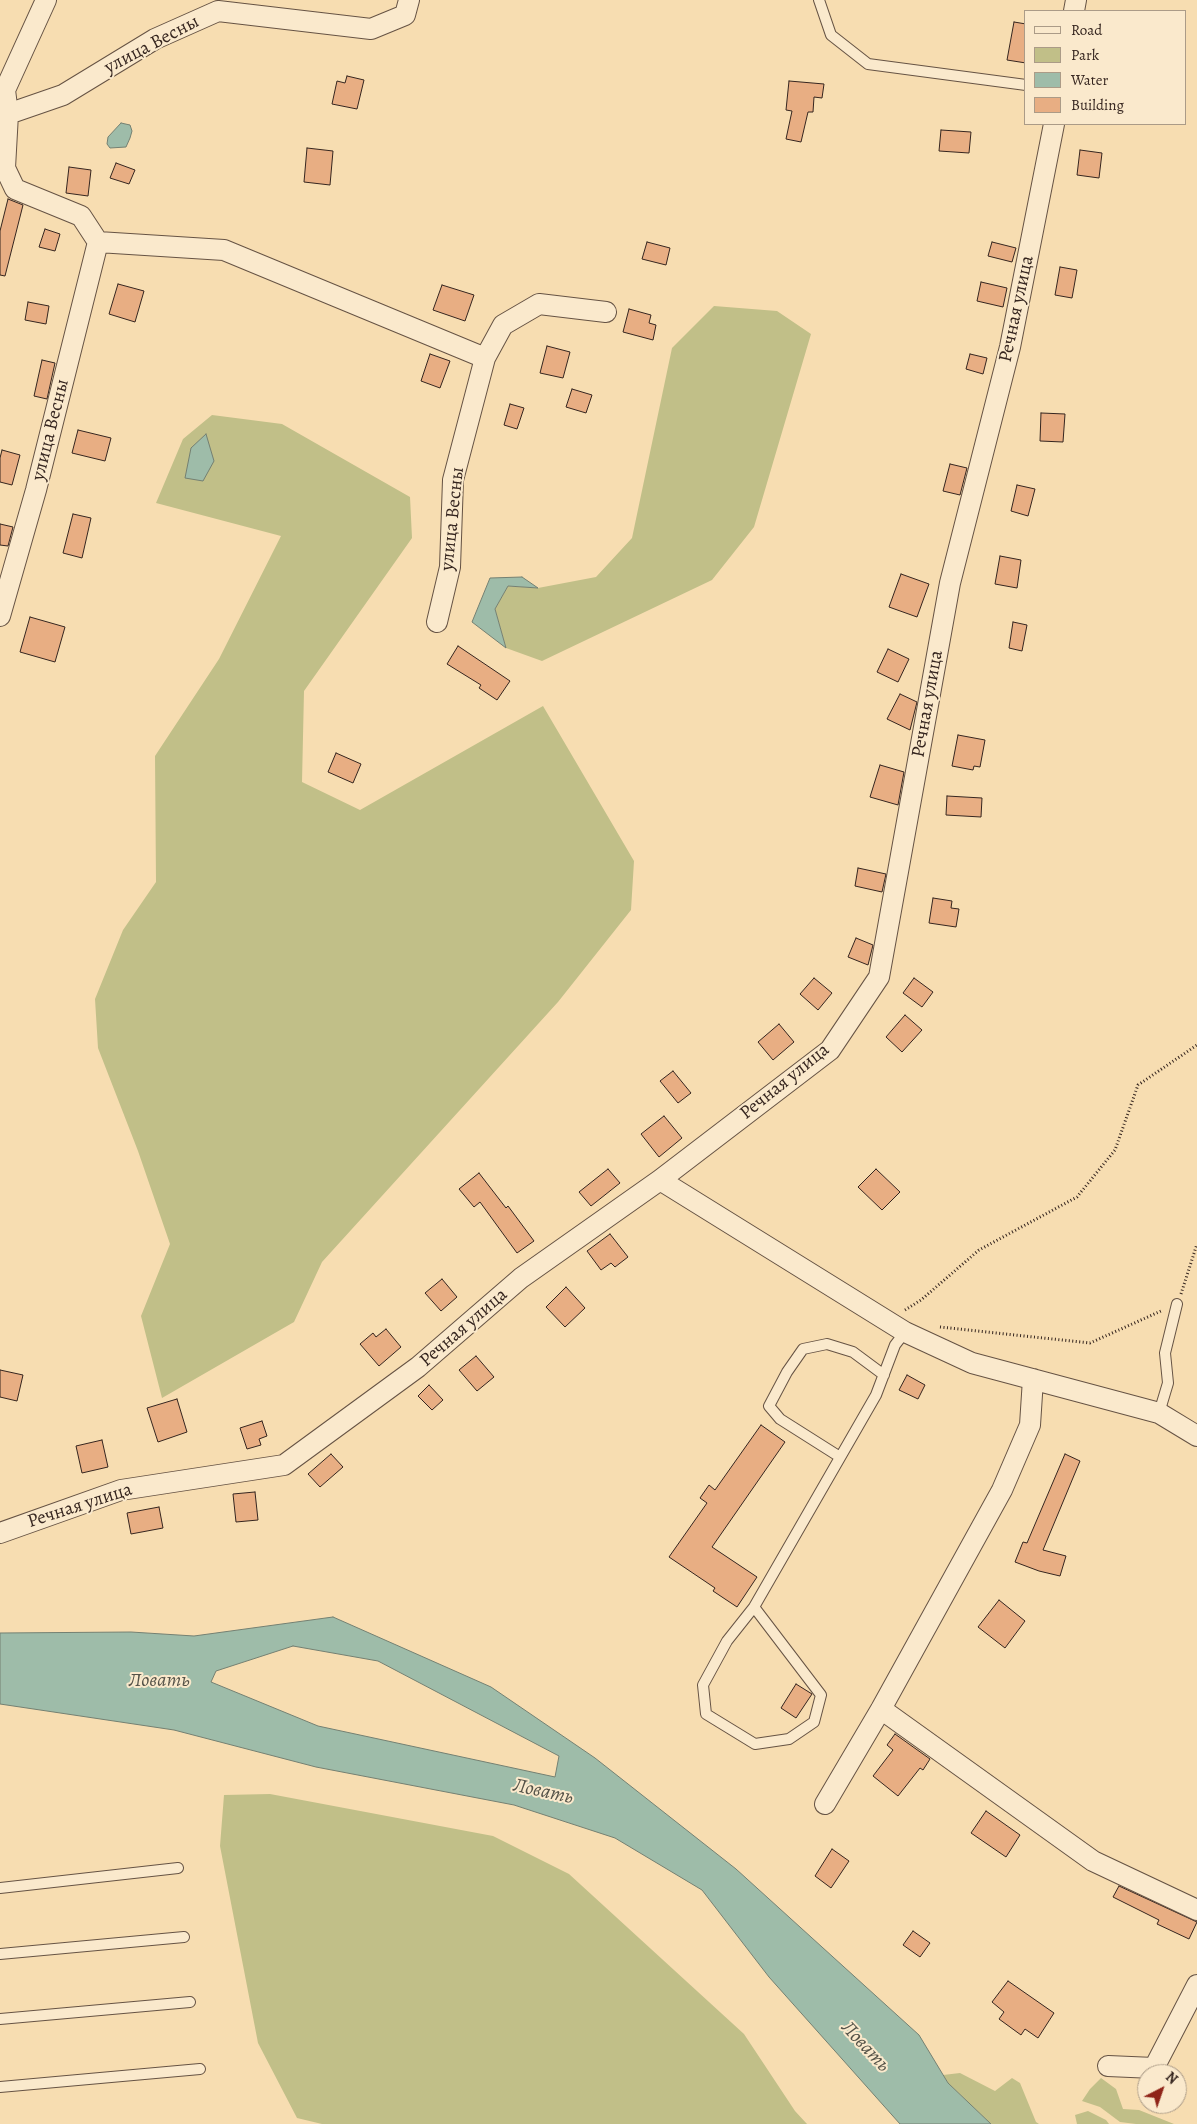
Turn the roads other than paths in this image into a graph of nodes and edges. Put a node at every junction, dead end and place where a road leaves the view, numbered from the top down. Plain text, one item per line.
1 (46, 0) edge
2 (409, 0) edge
3 (819, 0) edge
4 (1024, 84) edge
5 (3, 89) edge
6 (8, 114) junction
7 (1054, 125) edge
8 (98, 242) junction
9 (606, 312) dead end
10 (485, 358) junction
11 (0, 616) edge
12 (437, 622) dead end
13 (660, 1180) junction
14 (1177, 1304) road end
15 (905, 1332) junction
16 (884, 1375) junction
17 (1033, 1379) junction
18 (1159, 1413) junction
19 (1197, 1436) edge
20 (840, 1457) junction
21 (0, 1533) edge
22 (754, 1607) junction
23 (881, 1708) junction
24 (825, 1804) dead end
25 (178, 1868) dead end
26 (0, 1888) edge
27 (1197, 1910) edge
28 (184, 1938) dead end
29 (0, 1954) edge
30 (1197, 1985) edge
31 (190, 2002) dead end
32 (0, 2019) edge
33 (1108, 2066) dead end
34 (200, 2069) dead end
35 (0, 2087) edge

1 - 5 street
2 - 6 street, улица Весны
3 - 4 lane
5 - 6 street
6 - 8 street
7 - 13 street, Речная улица
8 - 10 street
8 - 11 street, улица Весны
9 - 10 street, улица Весны
10 - 12 street, улица Весны
13 - 15 street
13 - 21 street, Речная улица
14 - 18 lane
15 - 16 lane
15 - 17 street
16 - 20 lane
16 - 20 lane
17 - 18 street
17 - 23 street
18 - 19 street
20 - 22 lane
22 - 22 lane
23 - 24 street
23 - 27 street
25 - 26 lane
28 - 29 lane
30 - 33 street
31 - 32 lane
34 - 35 lane

